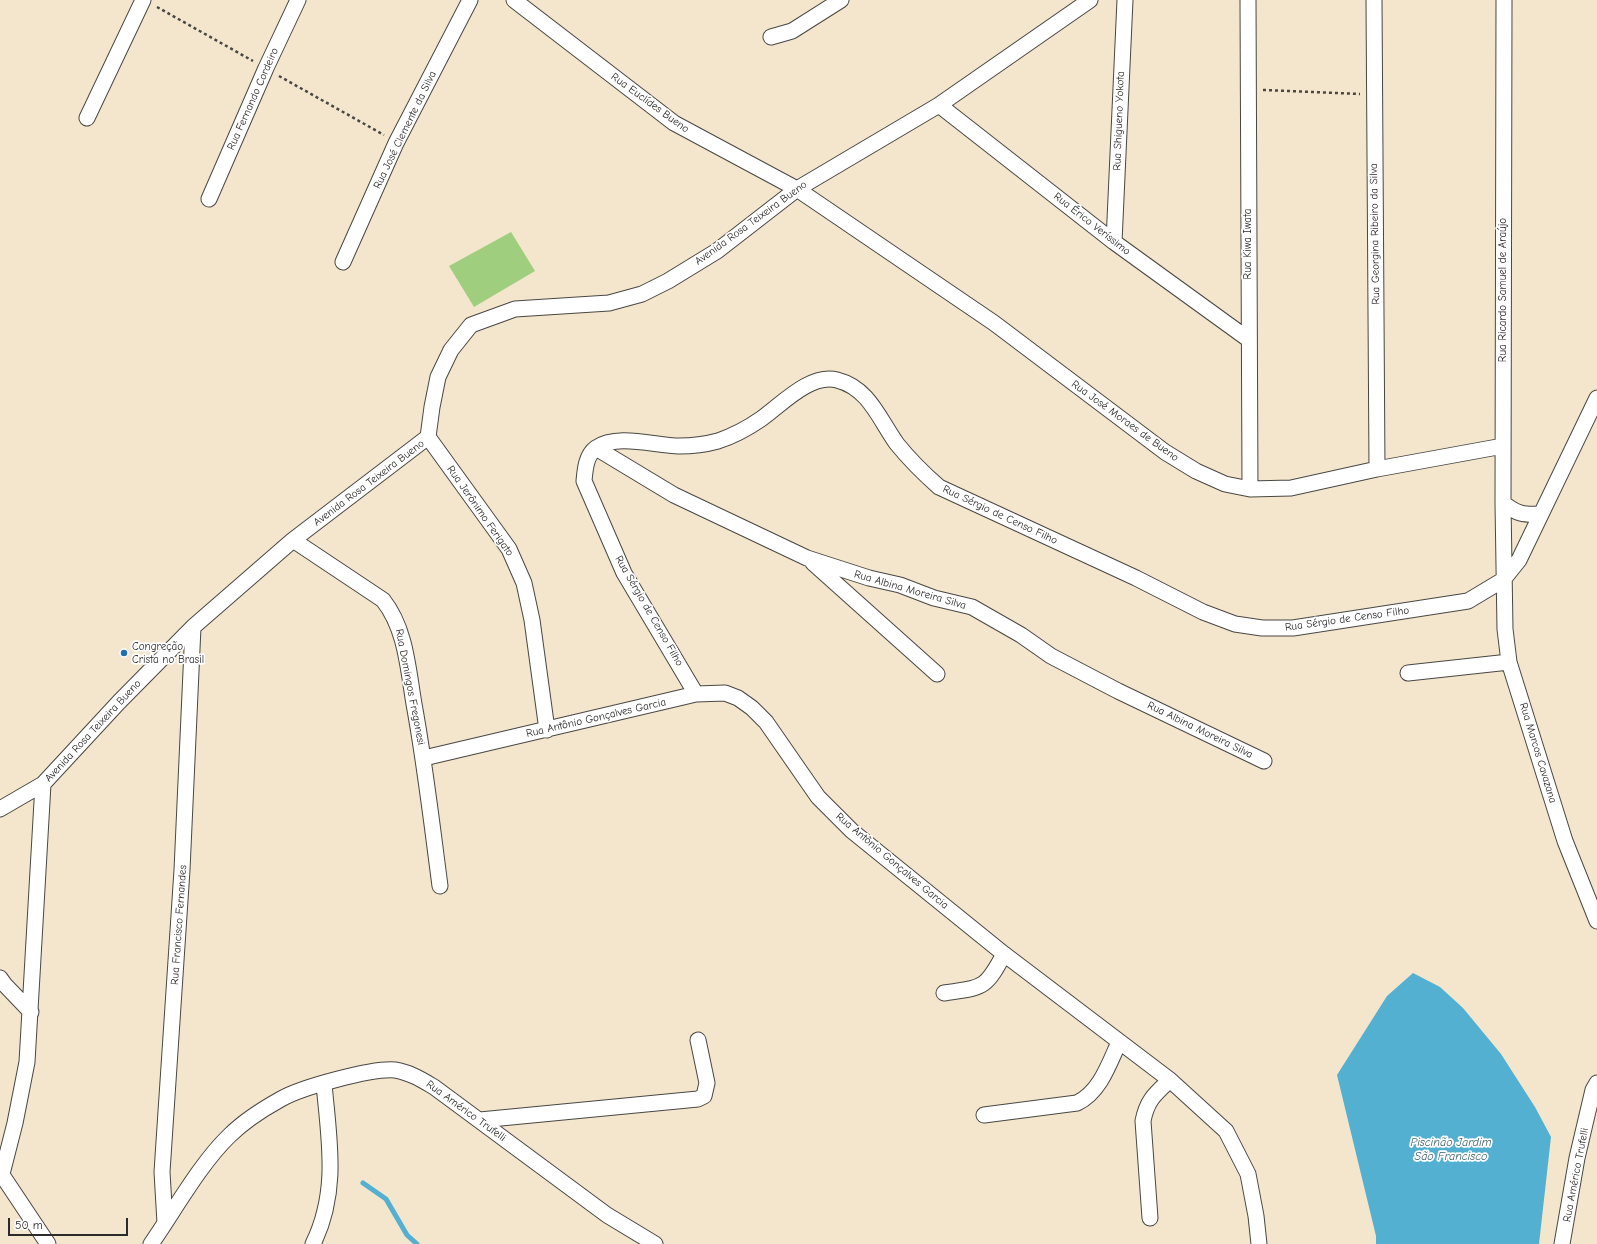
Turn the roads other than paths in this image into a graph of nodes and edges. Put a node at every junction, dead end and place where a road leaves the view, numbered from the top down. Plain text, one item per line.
1 (143, 0) edge
2 (298, 0) edge
3 (470, 0) edge
4 (514, 0) edge
5 (840, 0) edge
6 (1090, 0) edge
7 (1125, 0) edge
8 (1248, 0) edge
9 (1374, 0) edge
10 (1504, 0) edge
11 (770, 37) dead end
12 (939, 105) junction
13 (87, 118) dead end
14 (797, 189) junction
15 (209, 199) dead end
16 (1114, 242) junction
17 (343, 262) dead end
18 (1248, 339) junction
19 (1597, 398) edge
20 (428, 437) junction
21 (1503, 446) junction
22 (596, 448) junction
23 (1377, 469) junction
24 (1250, 488) junction
25 (1503, 503) junction
26 (1541, 514) junction
27 (293, 540) junction
28 (807, 558) junction
29 (1503, 580) junction
30 (193, 627) junction
31 (1509, 662) junction
32 (1408, 672) dead end
33 (937, 674) dead end
34 (696, 694) junction
35 (547, 730) junction
36 (424, 758) junction
37 (1264, 761) dead end
38 (43, 784) junction
39 (0, 808) edge
40 (440, 886) dead end
41 (1597, 921) edge
42 (1004, 954) junction
43 (0, 978) edge
44 (944, 993) dead end
45 (30, 1012) junction
46 (698, 1040) dead end
47 (1119, 1042) junction
48 (1170, 1080) junction
49 (1597, 1083) edge
50 (324, 1084) junction
51 (984, 1115) dead end
52 (480, 1120) junction
53 (1, 1173) edge
54 (1150, 1218) dead end
55 (165, 1223) junction
56 (646, 1242) edge
57 (48, 1244) edge
58 (151, 1244) edge
59 (313, 1244) edge
60 (1259, 1244) edge
61 (1562, 1244) edge

1 - 13 street
2 - 15 street, Rua Fernando Cordeiro
3 - 17 street, Rua José Clemente da Silva
4 - 14 street, Rua Euclídes Bueno
5 - 11 street
6 - 12 street, Avenida Rosa Teixeira Bueno
7 - 16 street, Rua Shigueno Yokota
8 - 18 street, Rua Kiwa Iwata
9 - 23 street, Rua Georgina Ribeiro da Silva
10 - 21 street, Rua Ricardo Samuel de Araújo
12 - 14 street, Avenida Rosa Teixeira Bueno
12 - 16 street, Rua Érico Veríssimo
14 - 20 street, Avenida Rosa Teixeira Bueno
14 - 24 street, Rua José Moraes de Bueno
16 - 18 street, Rua Érico Veríssimo
18 - 24 street, Rua Kiwa Iwata
19 - 26 street, Rua Sérgio de Censo Filho
20 - 27 street, Avenida Rosa Teixeira Bueno
20 - 35 street, Rua Jerônimo Ferigato
21 - 23 street, Rua José Moraes de Bueno
21 - 25 street, Rua Ricardo Samuel de Araújo
22 - 28 street, Rua Albina Moreira Silva
22 - 29 street, Rua Sérgio de Censo Filho
22 - 34 street, Rua Sérgio de Censo Filho
23 - 24 street, Rua José Moraes de Bueno
25 - 26 street
25 - 29 street, Rua Ricardo Samuel de Araújo
26 - 29 street, Rua Sérgio de Censo Filho
27 - 30 street, Avenida Rosa Teixeira Bueno
27 - 36 street, Rua Domingos Fregonesi
28 - 33 street
28 - 37 street, Rua Albina Moreira Silva
29 - 31 street, Rua Marcos Cavazana
30 - 38 street, Avenida Rosa Teixeira Bueno
30 - 55 street, Rua Francisco Fernandes
31 - 32 street
31 - 41 street, Rua Marcos Cavazana
34 - 35 street, Rua Antônio Gonçalves Garcia
34 - 42 street, Rua Antônio Gonçalves Garcia
35 - 36 street, Rua Antônio Gonçalves Garcia
36 - 40 street, Rua Domingos Fregonesi
38 - 39 street
38 - 45 street, Avenida Rosa Teixeira Bueno
42 - 44 street
42 - 47 street, Rua Antônio Gonçalves Garcia
43 - 45 street
45 - 53 street, Avenida Rosa Teixeira Bueno
46 - 52 street
47 - 48 street, Rua Antônio Gonçalves Garcia
47 - 51 street
48 - 54 street
48 - 60 street, Rua Antônio Gonçalves Garcia
49 - 61 street, Rua Américo Trufelli
50 - 52 street, Rua Américo Trufelli
50 - 55 street, Rua Américo Trufelli
50 - 59 street
52 - 56 street, Rua Américo Trufelli
53 - 57 street
55 - 58 street, Rua Américo Trufelli

